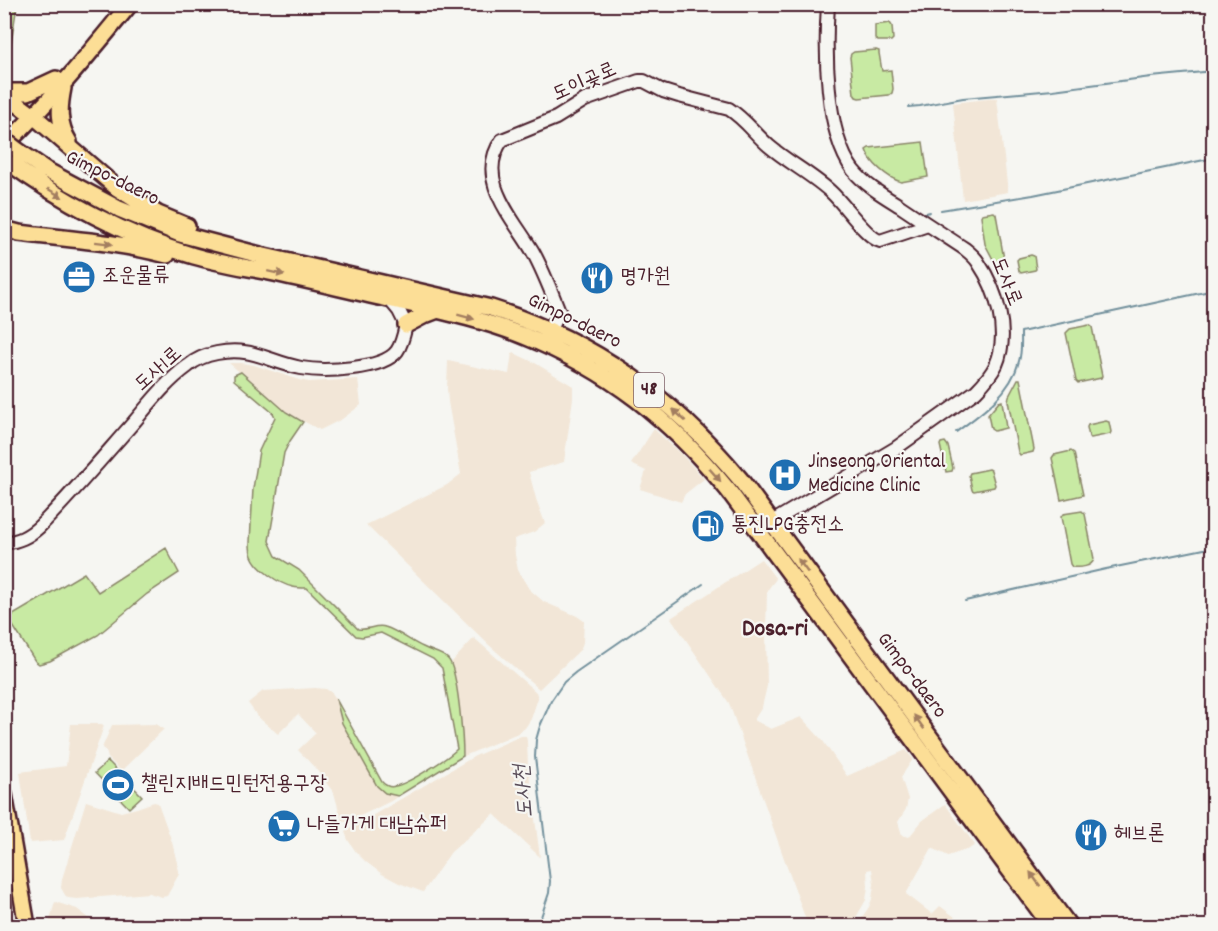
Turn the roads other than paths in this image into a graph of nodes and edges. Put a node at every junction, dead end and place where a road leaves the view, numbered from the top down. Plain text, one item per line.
1 (117, 4) edge
2 (130, 4) edge
3 (828, 4) edge
4 (60, 82) junction
5 (4, 93) edge
6 (31, 114) junction
7 (4, 133) edge
8 (4, 140) edge
9 (75, 153) junction
10 (8, 154) edge
11 (928, 225) junction
12 (4, 229) edge
13 (250, 260) junction
14 (389, 299) junction
15 (439, 310) junction
16 (406, 325) junction
17 (548, 338) junction
18 (772, 522) junction
19 (4, 543) edge
20 (4, 794) edge
21 (4, 847) edge
22 (17, 927) edge
23 (27, 927) edge
24 (1051, 927) edge
25 (1069, 927) edge

1 - 4 main road
2 - 4 main road
3 - 11 street, 도사로
4 - 5 main road
4 - 6 main road
4 - 9 main road
5 - 6 main road
6 - 7 main road
6 - 9 main road
6 - 10 main road
8 - 10 main road, Gimpo-daero / 48, bridge
9 - 13 main road
10 - 13 main road, Gimpo-daero / 48
11 - 17 street, 도이곶로
11 - 18 street, 도사로
12 -> 13 main road
13 -> 14 main road, Gimpo-daero / 48
13 - 17 main road, Gimpo-daero / 48
14 - 15 main road, Gimpo-daero / 48
14 - 16 street
15 - 16 main road
15 -> 17 main road, Gimpo-daero / 48
16 - 19 street, 도사1로
18 -> 17 main road, Gimpo-daero / 48
17 -> 24 main road, Gimpo-daero / 48
25 -> 18 main road, Gimpo-daero / 48
20 - 23 main road
21 - 22 main road

